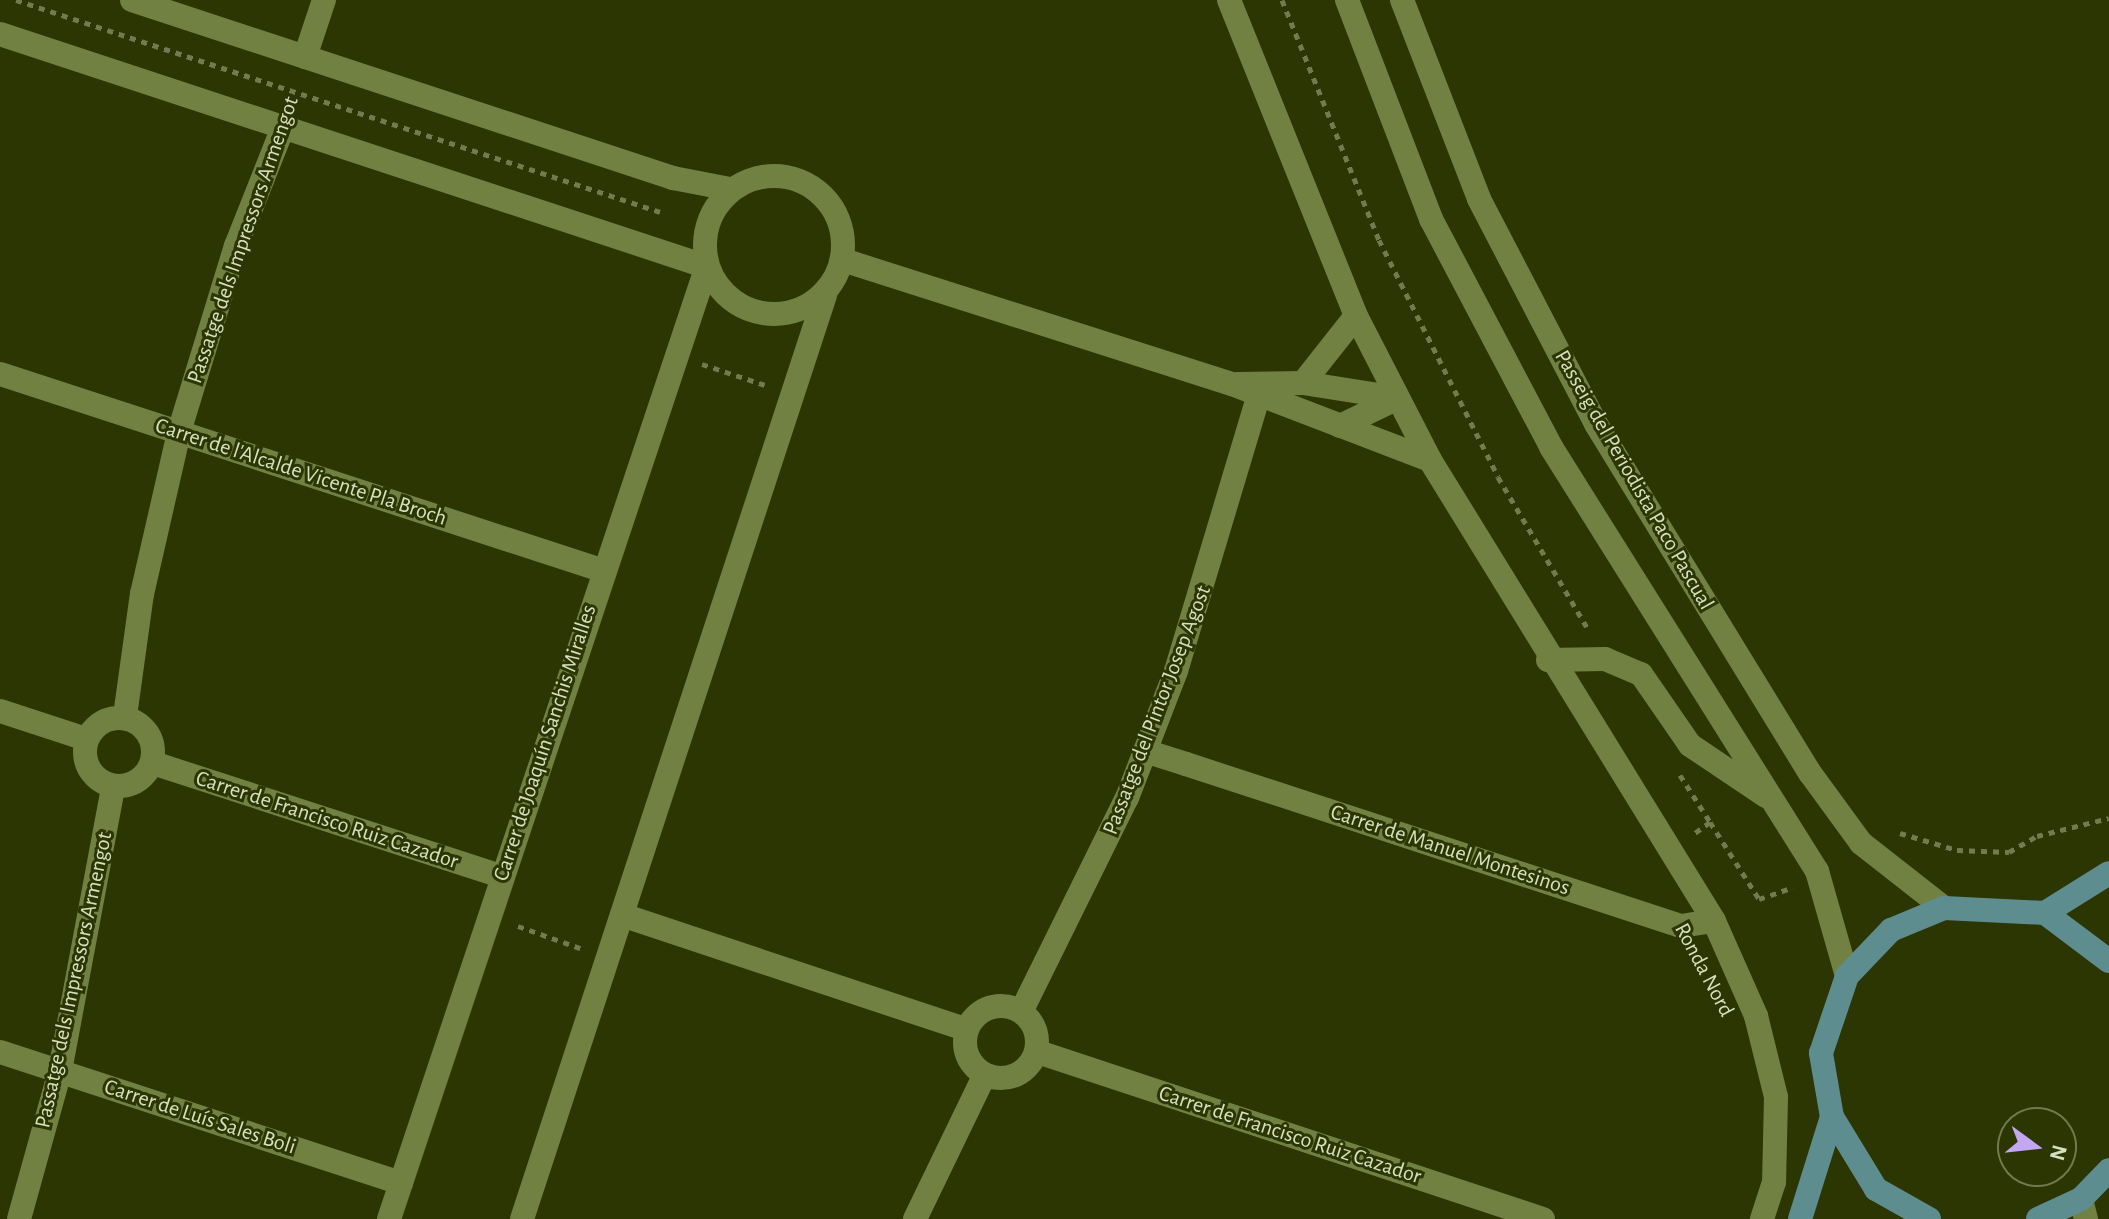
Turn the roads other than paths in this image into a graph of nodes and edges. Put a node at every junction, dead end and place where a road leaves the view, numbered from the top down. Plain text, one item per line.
1 (132, 0) edge
2 (324, 0) edge
3 (1229, 0) edge
4 (1347, 0) edge
5 (1402, 0) edge
6 (0, 34) edge
7 (305, 57) junction
8 (283, 127) junction
9 (730, 189) junction
10 (843, 260) junction
11 (706, 268) junction
12 (825, 295) junction
13 (1356, 316) junction
14 (0, 374) edge
15 (1303, 383) junction
16 (1232, 384) junction
17 (1258, 398) junction
18 (1398, 398) junction
19 (1340, 426) junction
20 (179, 432) junction
21 (1430, 460) junction
22 (601, 570) junction
23 (1548, 660) junction
24 (0, 711) edge
25 (125, 716) junction
26 (86, 739) junction
27 (1145, 751) junction
28 (153, 763) junction
29 (113, 787) junction
30 (1766, 796) junction
31 (2109, 873) edge
32 (501, 876) junction
33 (1944, 908) junction
34 (2045, 913) junction
35 (622, 915) junction
36 (1714, 921) junction
37 (2109, 961) edge
38 (1847, 976) junction
39 (1022, 1010) junction
40 (965, 1029) junction
41 (0, 1052) edge
42 (1038, 1052) junction
43 (60, 1071) junction
44 (984, 1076) junction
45 (1832, 1117) junction
46 (2106, 1179) edge
47 (401, 1183) junction
48 (2084, 1209) edge
49 (19, 1219) edge
50 (389, 1219) edge
51 (522, 1219) edge
52 (915, 1219) edge
53 (1543, 1219) edge
54 (1762, 1219) edge
55 (1800, 1219) edge
56 (1929, 1219) edge
57 (2038, 1219) edge

1 - 7 street
2 - 7 street
3 - 13 street
4 - 30 street
5 - 33 street, Passeig del Periodista Paco Pascual
6 - 8 street
7 - 9 street
8 - 11 street
8 - 20 street, Passatge dels Impressors Armengot
9 - 10 street
9 - 11 street
10 - 12 street
10 - 16 street
11 - 12 street
11 - 22 street, Carrer de Joaquín Sanchis Miralles
12 - 35 street
13 - 15 street
13 - 18 street
14 - 20 street, Carrer de l'Alcalde Vicente Pla Broch
15 - 16 street
15 - 18 street
16 - 17 street
17 - 19 street
17 - 27 street, Passatge del Pintor Josep Agost
18 - 19 street
18 - 21 street
19 - 21 street
20 - 22 street, Carrer de l'Alcalde Vicente Pla Broch
20 - 25 street, Passatge dels Impressors Armengot
21 - 23 street
22 - 32 street, Carrer de Joaquín Sanchis Miralles
23 - 30 street
23 - 36 street
24 - 26 street
25 - 26 street
25 - 28 street
26 - 29 street
27 - 36 street, Carrer de Manuel Montesinos
27 - 39 street, Passatge del Pintor Josep Agost
28 - 29 street
28 - 32 street, Carrer de Francisco Ruiz Cazador
29 - 43 street, Passatge dels Impressors Armengot
30 - 38 street
31 - 34 main road
32 - 47 street, Carrer de Joaquín Sanchis Miralles
33 - 34 main road
33 - 38 main road
34 - 37 main road
35 - 40 street
35 - 51 street
36 - 54 street
38 - 45 main road
39 - 40 street
39 - 42 street
40 - 44 street
41 - 43 street, Carrer de Luís Sales Boli
42 - 44 street
42 - 53 street, Carrer de Francisco Ruiz Cazador
43 - 47 street, Carrer de Luís Sales Boli
43 - 49 street, Passatge dels Impressors Armengot
44 - 52 street
45 - 55 main road
45 - 56 main road
46 - 48 main road
47 - 50 street, Carrer de Joaquín Sanchis Miralles
48 - 57 main road

